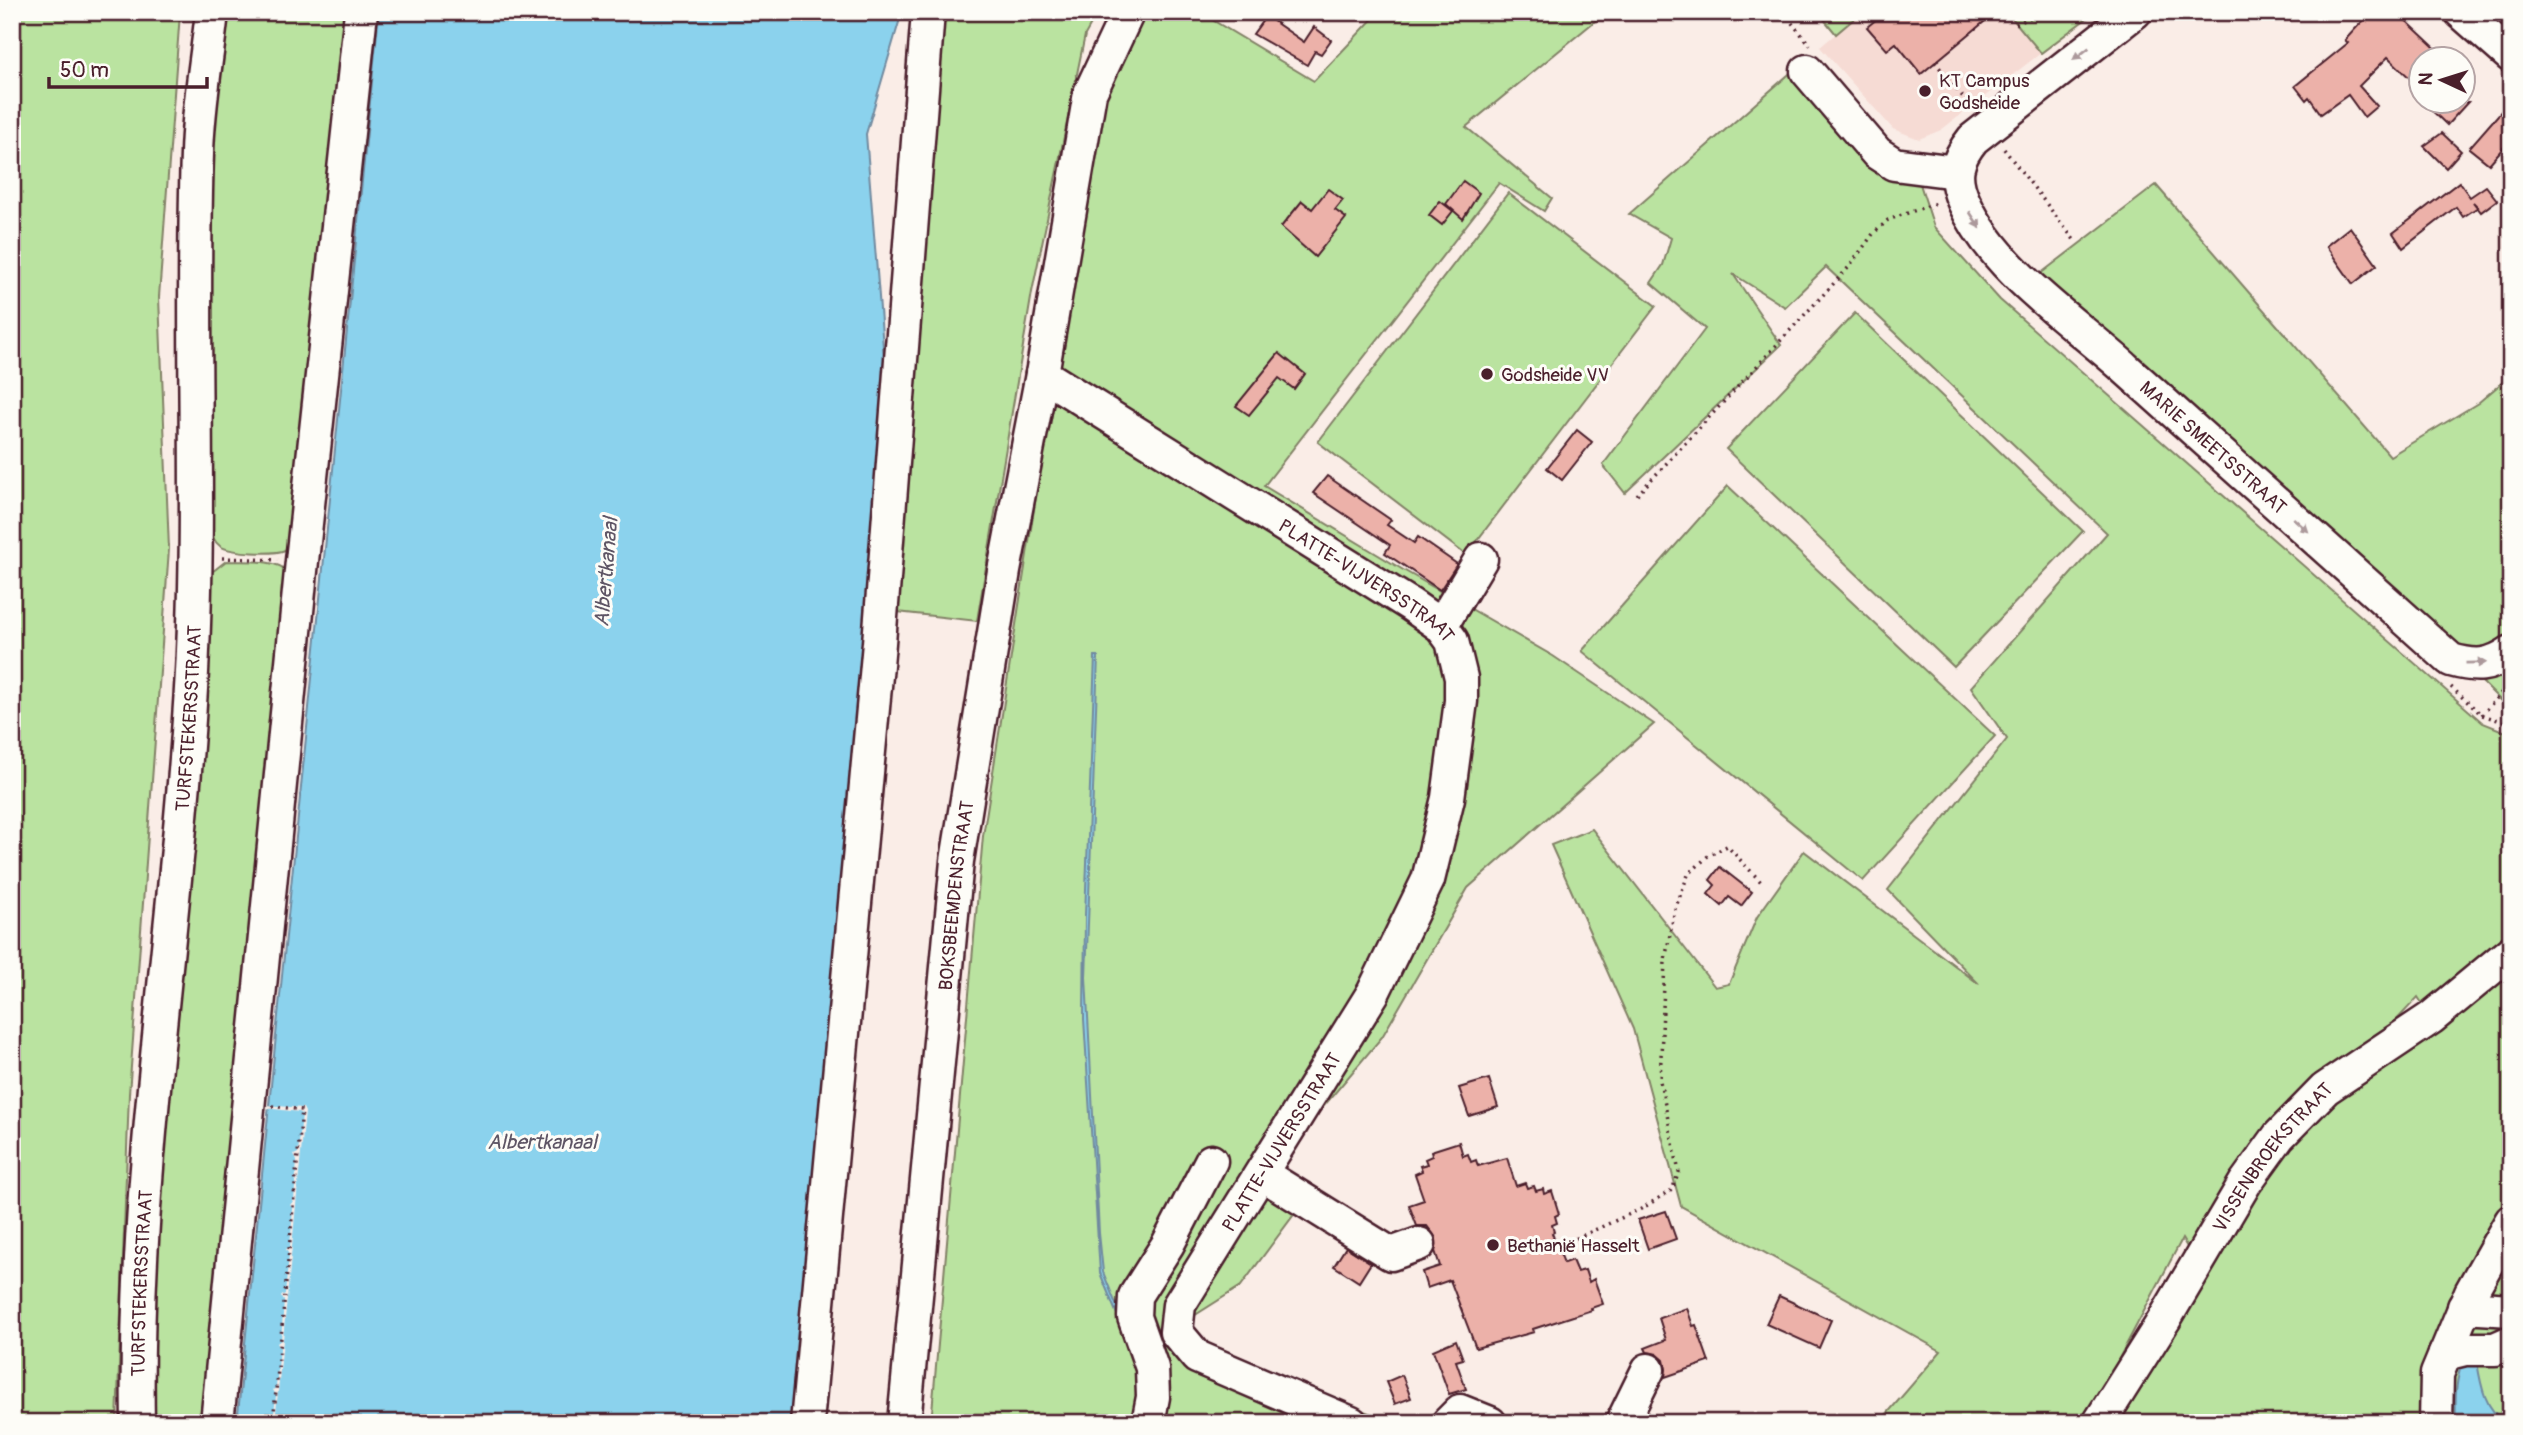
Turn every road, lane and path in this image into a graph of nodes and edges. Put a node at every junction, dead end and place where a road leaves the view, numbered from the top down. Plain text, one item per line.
1 (212, 12) edge
2 (361, 12) edge
3 (928, 12) edge
4 (1128, 12) edge
5 (2042, 12) edge
6 (2135, 12) edge
7 (2461, 12) edge
8 (2016, 24) dead end
9 (2511, 56) edge
10 (1935, 62) dead end
11 (1807, 71) dead end
12 (1987, 128) junction
13 (1956, 172) junction
14 (1936, 202) dead end
15 (2075, 241) dead end
16 (1042, 374) junction
17 (1637, 495) dead end
18 (196, 556) junction
19 (1480, 559) dead end
20 (302, 561) junction
21 (1441, 626) junction
22 (2511, 652) edge
23 (2511, 682) edge
24 (2511, 724) edge
25 (1762, 883) dead end
26 (2511, 952) edge
27 (268, 1105) dead end
28 (1211, 1161) dead end
29 (1262, 1174) junction
30 (2511, 1221) edge
31 (1419, 1244) dead end
32 (1557, 1247) dead end
33 (2464, 1307) junction
34 (2511, 1310) edge
35 (2511, 1342) edge
36 (2445, 1354) junction
37 (1648, 1370) dead end
38 (138, 1423) edge
39 (217, 1423) edge
40 (273, 1423) edge
41 (807, 1423) edge
42 (904, 1423) edge
43 (1148, 1423) edge
44 (1352, 1423) edge
45 (1448, 1423) edge
46 (1490, 1423) edge
47 (1622, 1423) edge
48 (2099, 1423) edge
49 (2436, 1423) edge

1 - 18 street, TURFSTEKERSSTRAAT
2 - 20 street
3 - 41 street
4 - 16 street
5 - 8 path
6 -> 12 street
7 - 9 street
10 - 12 path
11 - 13 street
12 - 13 street
12 - 15 path
13 -> 22 street, MARIE SMEETSSTRAAT
14 - 17 path
16 - 21 street, PLATTE-VIJVERSSTRAAT
16 - 42 street, BOKSBEEMDENSTRAAT
18 - 20 path
18 - 38 street, TURFSTEKERSSTRAAT
19 - 21 street
20 - 39 street
21 - 29 street, PLATTE-VIJVERSSTRAAT
23 - 24 path
25 - 32 path
26 - 48 street, VISSENBROEKSTRAAT
27 - 40 path
28 - 43 street
29 - 31 street
29 - 44 street, PLATTE-VIJVERSSTRAAT
30 - 33 street
33 - 34 street
33 - 36 street
35 - 36 street
36 - 49 street
37 - 47 street
45 - 46 street

